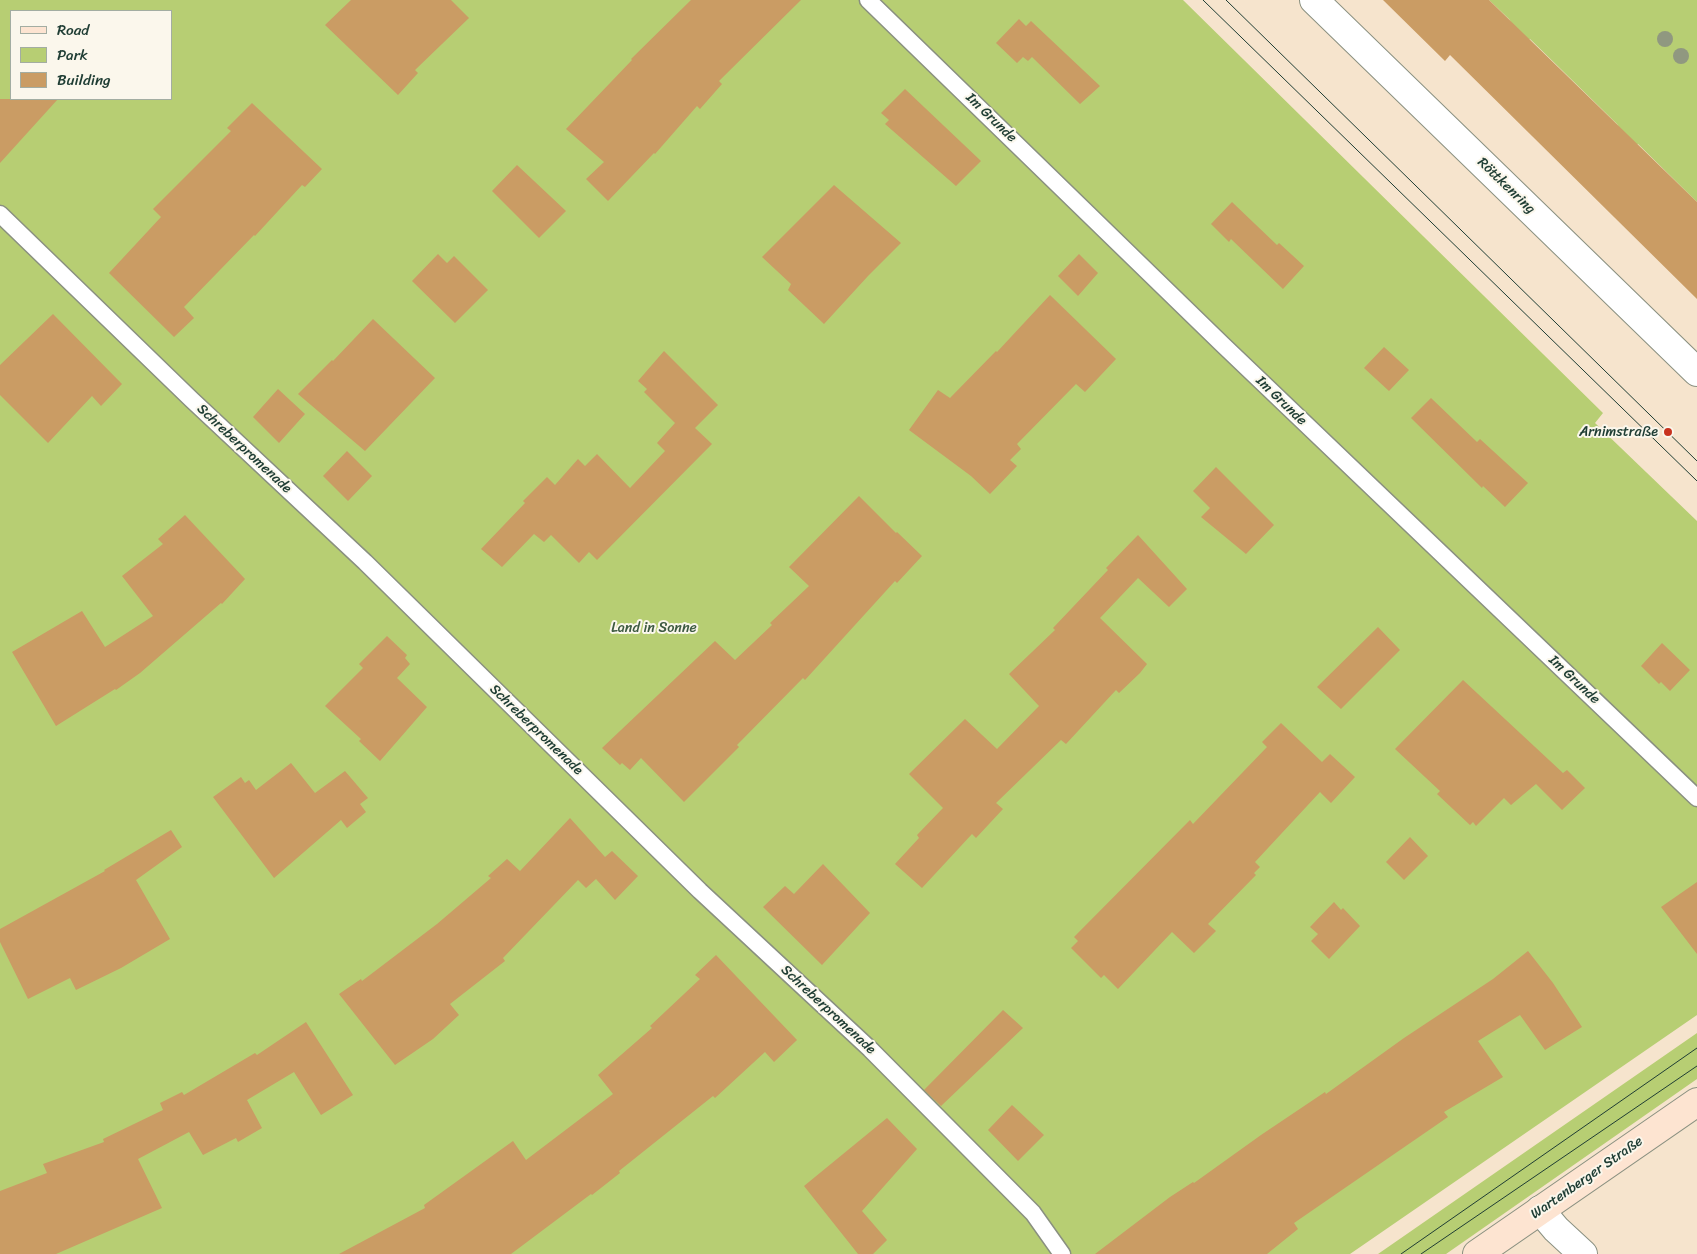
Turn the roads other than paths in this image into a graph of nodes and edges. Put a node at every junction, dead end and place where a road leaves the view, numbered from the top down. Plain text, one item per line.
1 (868, 0) edge
2 (1314, 0) edge
3 (0, 214) edge
4 (1697, 372) edge
5 (1697, 798) edge
6 (1697, 1102) edge
7 (1540, 1210) junction
8 (1062, 1254) edge
9 (1477, 1254) edge
10 (1583, 1254) edge

1 - 5 lane, Im Grunde
2 - 4 street, Röttkenring
3 - 8 lane, Schreberpromenade
6 - 7 street, Wartenberger Straße
7 - 9 street, Wartenberger Straße
7 - 10 street

